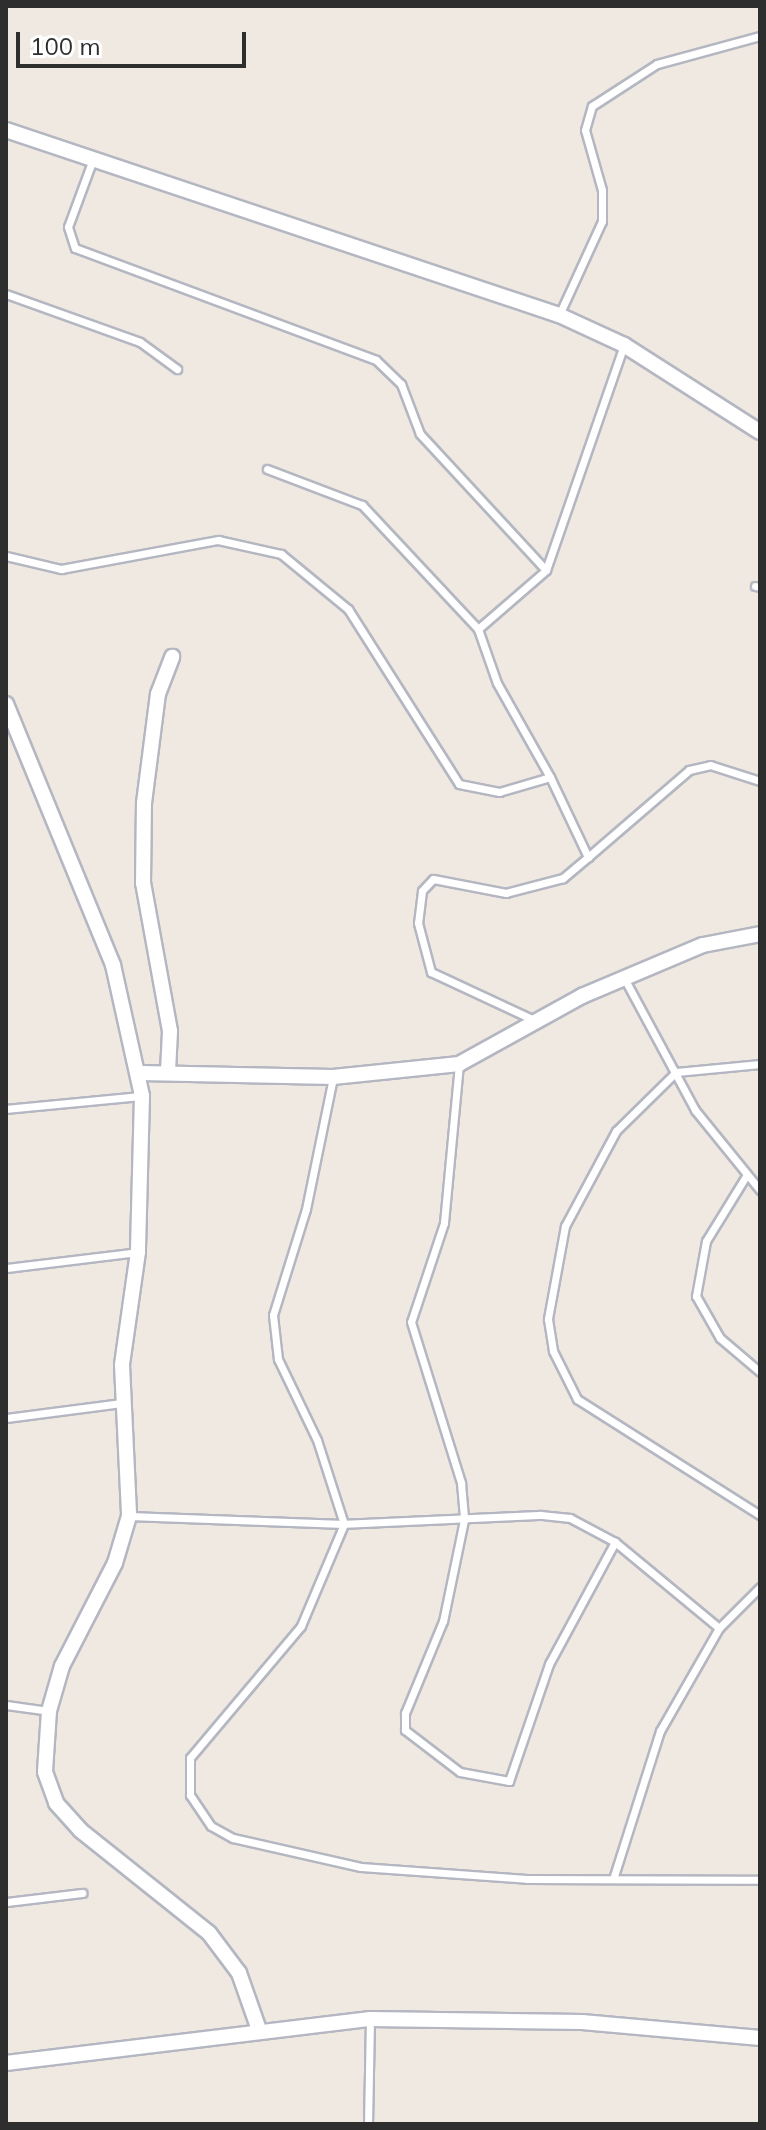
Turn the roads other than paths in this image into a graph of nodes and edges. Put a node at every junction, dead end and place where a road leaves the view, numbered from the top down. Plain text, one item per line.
1 (760, 36) edge
2 (6, 130) edge
3 (93, 159) junction
4 (6, 294) edge
5 (559, 315) junction
6 (624, 345) junction
7 (177, 369) dead end
8 (760, 432) edge
9 (267, 469) dead end
10 (6, 556) edge
11 (546, 570) junction
12 (478, 629) junction
13 (172, 657) dead end
14 (6, 704) edge
15 (550, 777) junction
16 (760, 781) edge
17 (588, 857) junction
18 (760, 934) edge
19 (624, 978) junction
20 (536, 1021) junction
21 (459, 1064) junction
22 (760, 1064) edge
23 (168, 1071) junction
24 (676, 1072) junction
25 (141, 1073) junction
26 (333, 1077) junction
27 (142, 1096) junction
28 (6, 1109) edge
29 (746, 1176) junction
30 (760, 1190) edge
31 (138, 1252) junction
32 (6, 1268) edge
33 (760, 1372) edge
34 (122, 1403) junction
35 (6, 1418) edge
36 (760, 1515) edge
37 (129, 1516) junction
38 (464, 1520) junction
39 (344, 1524) junction
40 (615, 1542) junction
41 (760, 1587) edge
42 (719, 1628) junction
43 (6, 1705) edge
44 (49, 1711) junction
45 (614, 1876) junction
46 (760, 1880) edge
47 (82, 1893) dead end
48 (6, 1902) edge
49 (370, 2019) junction
50 (258, 2027) junction
51 (760, 2038) edge
52 (6, 2063) edge
53 (368, 2124) edge

1 - 5 lane
2 - 3 street
3 - 5 street
3 - 11 lane
4 - 7 lane
5 - 6 street
6 - 8 street
6 - 11 lane
9 - 12 lane
10 - 15 lane
11 - 12 lane
12 - 15 lane
13 - 23 street
14 - 25 street
15 - 17 lane
16 - 17 lane
17 - 20 lane
18 - 19 street
19 - 20 street
19 - 24 lane
20 - 21 street
21 - 26 street
21 - 38 lane
22 - 24 lane
23 - 25 street
23 - 26 street
24 - 29 lane
24 - 36 lane
25 - 27 street
26 - 39 lane
27 - 28 lane
27 - 31 street
29 - 30 lane
29 - 33 lane
31 - 32 lane
31 - 34 street
34 - 35 lane
34 - 37 street
37 - 39 lane
37 - 44 street
38 - 39 lane
38 - 40 lane
38 - 40 lane
39 - 45 lane
40 - 42 lane
41 - 42 lane
42 - 45 lane
43 - 44 lane
44 - 50 street
45 - 46 lane
47 - 48 lane
49 - 50 street
49 - 51 street
49 - 53 lane
50 - 52 street

